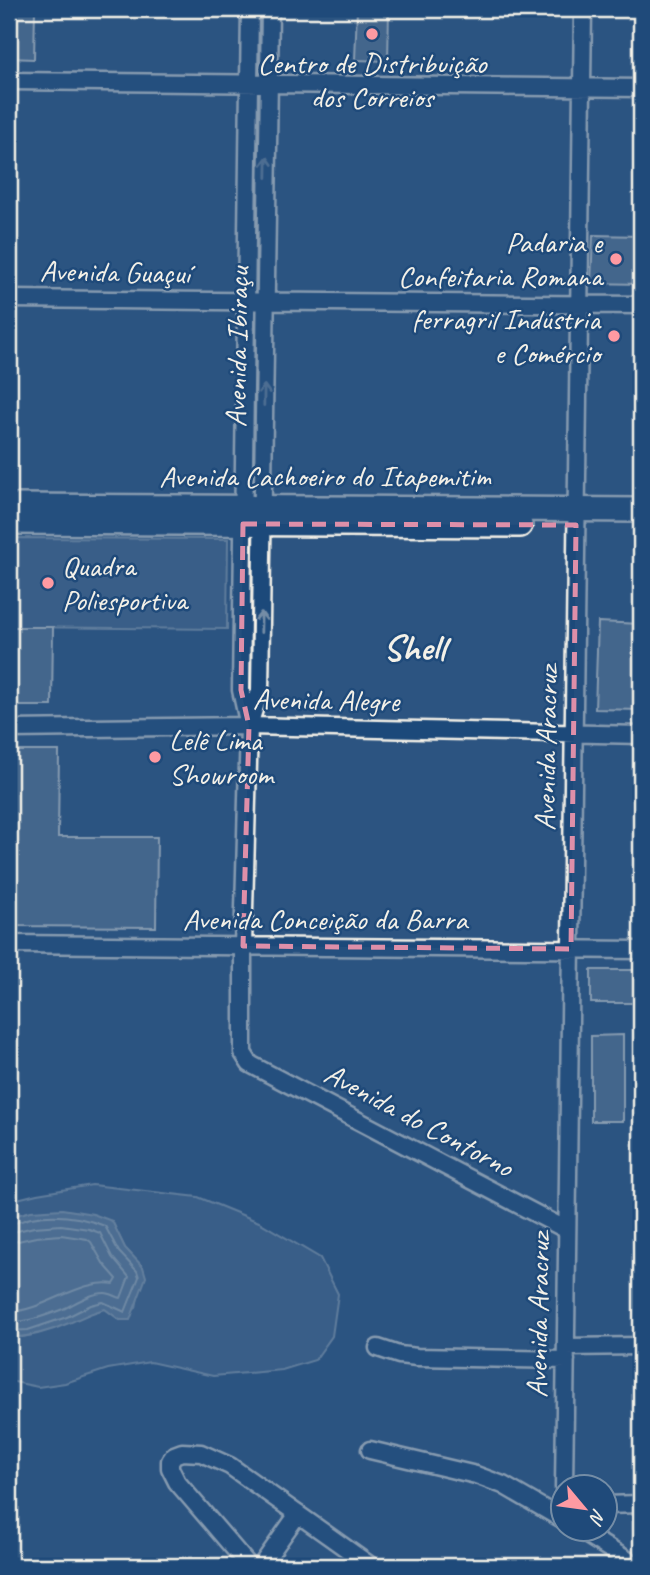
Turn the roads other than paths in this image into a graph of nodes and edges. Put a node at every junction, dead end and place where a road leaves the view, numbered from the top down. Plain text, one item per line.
1 (250, 9) edge
2 (270, 9) edge
3 (583, 9) edge
4 (9, 82) edge
5 (249, 84) junction
6 (268, 84) junction
7 (582, 88) junction
8 (641, 88) edge
9 (9, 299) edge
10 (246, 301) junction
11 (265, 301) junction
12 (579, 304) junction
13 (641, 305) edge
14 (9, 506) edge
15 (641, 510) edge
16 (253, 515) junction
17 (577, 517) junction
18 (9, 522) edge
19 (641, 525) edge
20 (249, 726) junction
21 (9, 729) edge
22 (574, 734) junction
23 (641, 735) edge
24 (9, 944) edge
25 (243, 946) junction
26 (571, 949) junction
27 (641, 950) edge
28 (245, 1059) joint
29 (567, 1230) junction
30 (641, 1346) edge
31 (378, 1348) dead end
32 (566, 1353) junction
33 (370, 1450) dead end
34 (564, 1474) edge
35 (641, 1504) edge
36 (618, 1505) edge
37 (548, 1511) edge
38 (298, 1514) junction
39 (602, 1544) edge
40 (249, 1566) edge
41 (261, 1566) edge
42 (371, 1566) edge
43 (637, 1566) edge

1 - 5 street, Avenida Ibiraçu
2 - 6 street, Avenida Ibiraçu
3 - 7 street, Avenida Aracruz
4 - 5 street
5 - 6 street
5 - 10 street, Avenida Ibiraçu
6 - 7 street
11 -> 6 street, Avenida Ibiraçu
7 - 8 street
7 - 12 street, Avenida Aracruz
9 - 10 street, Avenida Guaçuí
10 - 11 street, Avenida Guaçuí
10 - 16 street, Avenida Ibiraçu
11 - 12 street, Avenida Guaçuí
16 -> 11 street, Avenida Ibiraçu
12 - 13 street, Avenida Guaçuí
12 - 17 street, Avenida Aracruz
14 - 16 street, Avenida Cachoeiro do Itapemitim
15 - 17 street
16 - 17 street
16 - 18 street
16 - 20 street, Avenida Ibiraçu
17 - 19 street
17 - 22 street, Avenida Aracruz
20 - 21 street, Avenida Alegre
20 - 22 street, Avenida Alegre
20 - 25 street, Avenida Ibiraçu
22 - 23 street, Avenida Alegre
22 - 26 street, Avenida Aracruz
24 - 25 street, Avenida Conceição da Barra
25 - 26 street, Avenida Conceição da Barra
25 - 28 street, Avenida Ibiraçu
26 - 27 street, Avenida Conceição da Barra
26 - 29 street, Avenida Aracruz
28 - 29 street, Avenida do Contorno
29 - 32 street, Avenida Aracruz
30 - 32 street
31 - 32 street
32 - 34 street, Avenida Aracruz
33 - 37 street
35 - 36 street
38 - 40 street
38 - 41 street
38 - 42 street
39 - 43 street

